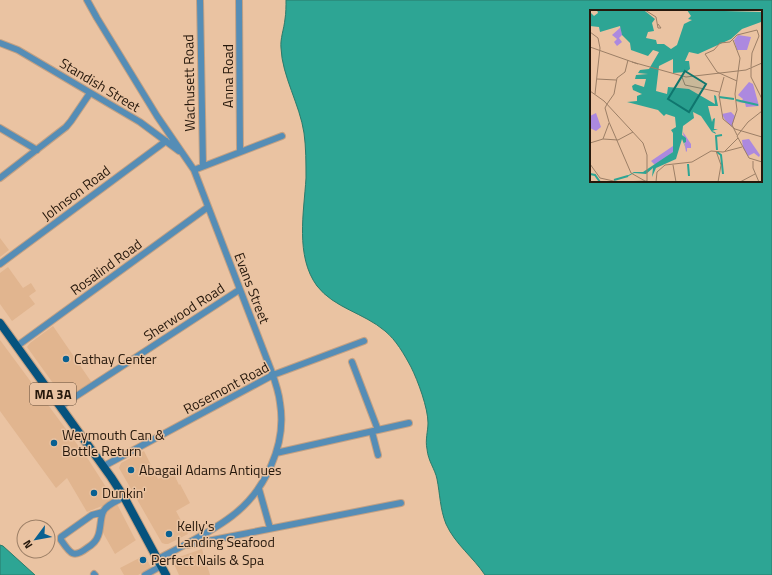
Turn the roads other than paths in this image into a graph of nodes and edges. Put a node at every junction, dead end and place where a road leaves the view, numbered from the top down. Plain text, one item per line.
1 (87, 0) edge
2 (200, 0) edge
3 (239, 0) edge
4 (0, 43) edge
5 (90, 93) junction
6 (0, 128) edge
7 (282, 136) dead end
8 (166, 141) junction
9 (37, 150) junction
10 (240, 152) junction
11 (184, 154) junction
12 (203, 166) junction
13 (194, 170) junction
14 (0, 178) edge
15 (208, 207) junction
16 (0, 264) edge
17 (239, 290) junction
18 (0, 323) edge
19 (364, 341) dead end
20 (17, 346) junction
21 (352, 362) dead end
22 (273, 375) junction
23 (61, 406) junction
24 (409, 423) dead end
25 (375, 431) junction
26 (276, 453) junction
27 (378, 455) dead end
28 (104, 466) junction
29 (259, 489) junction
30 (124, 497) junction
31 (401, 503) dead end
32 (103, 512) junction
33 (270, 528) junction
34 (180, 547) junction
35 (159, 562) junction
36 (145, 575) edge
37 (166, 575) edge

1 - 11 street, Evans Street
2 - 12 street, Wachusett Road
3 - 10 street, Anna Road
4 - 5 street, Standish Street
5 - 8 street, Standish Street
5 - 9 street
6 - 9 street
7 - 10 street
8 - 11 street, Standish Street
8 - 16 street, Johnson Road
9 - 14 street
10 - 12 street
11 - 13 street, Evans Street
12 - 13 street
13 - 15 street, Evans Street
15 - 17 street, Evans Street
15 - 20 street, Rosalind Road
17 - 22 street, Evans Street
17 - 23 street, Sherwood Road
18 - 20 main road, MA 3A
19 - 22 street, Rosemont Road
20 - 23 main road, MA 3A
21 - 25 street
22 - 26 street, Evans Street
22 - 28 street, Rosemont Road
23 - 28 main road, MA 3A
24 - 25 street
25 - 26 street
25 - 27 street
26 - 29 street, Evans Street
28 - 30 main road, MA 3A
29 - 33 street
29 - 34 street, Evans Street
30 - 32 street
30 - 35 main road, MA 3A
31 - 33 street
32 - 32 street
33 - 34 street
34 - 35 street, Evans Street
35 - 36 street, Evans Street
35 - 37 main road, MA 3A

